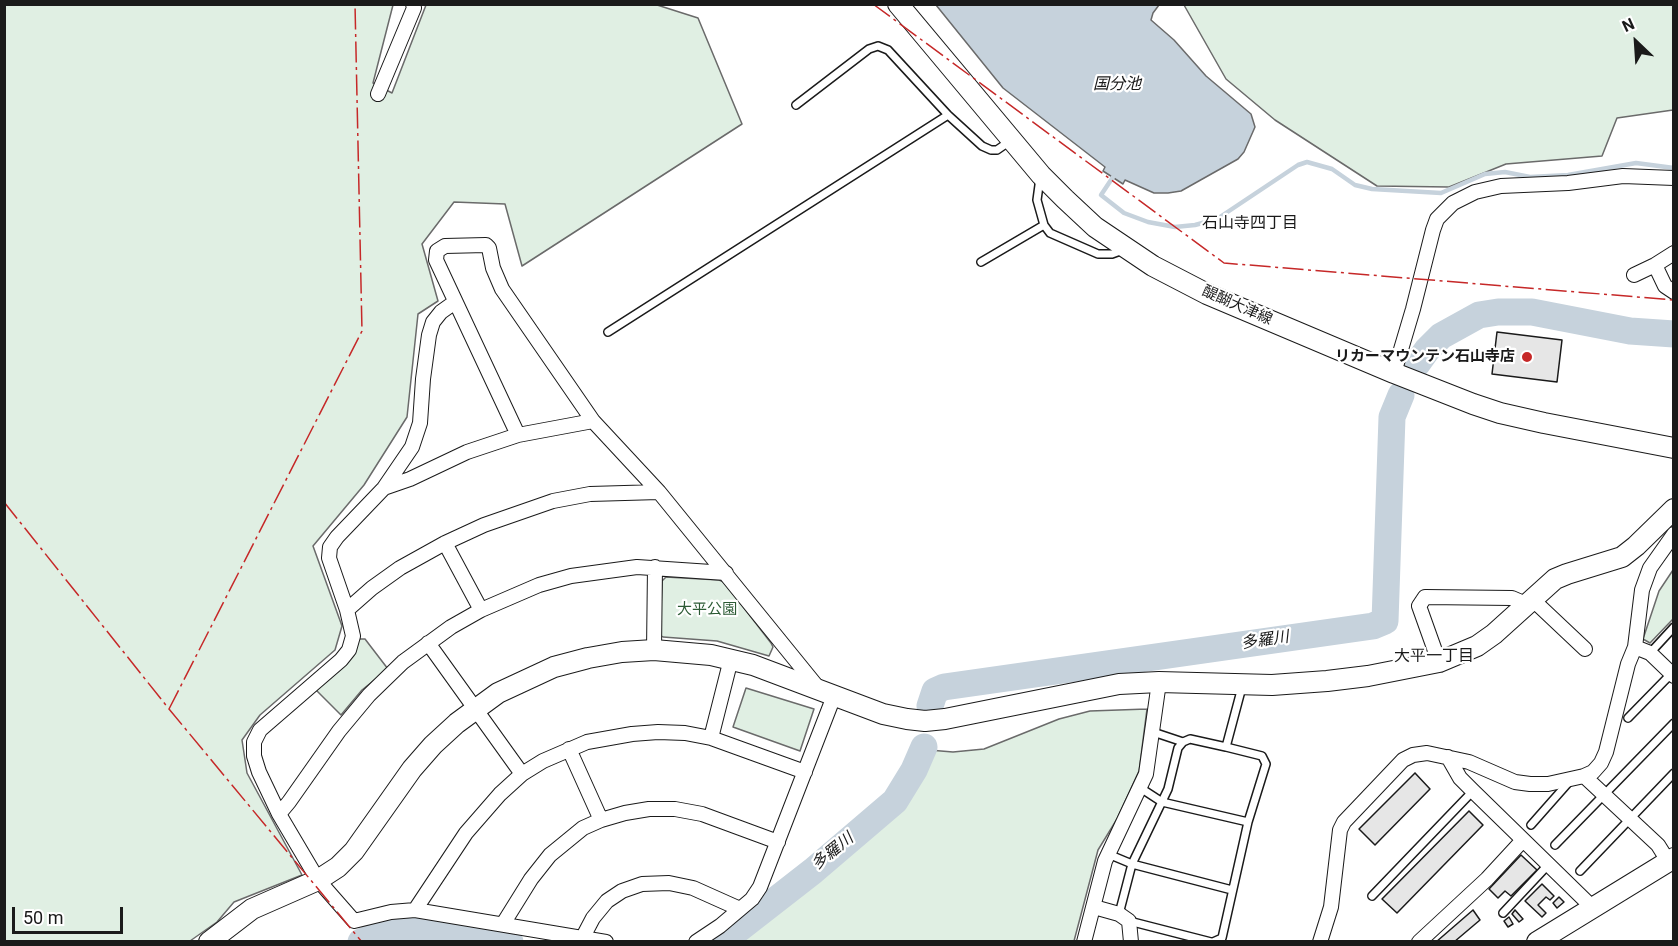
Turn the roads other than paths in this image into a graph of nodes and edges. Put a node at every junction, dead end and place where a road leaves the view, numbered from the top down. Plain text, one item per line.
1 (413, 4) edge
2 (898, 4) edge
3 (378, 94) dead end
4 (796, 105) dead end
5 (948, 115) junction
6 (1012, 139) junction
7 (1041, 175) junction
8 (1674, 178) edge
9 (1044, 225) junction
10 (1125, 249) junction
11 (1674, 253) edge
12 (981, 262) dead end
13 (1655, 265) junction
14 (1634, 275) dead end
15 (1674, 292) edge
16 (455, 302) junction
17 (608, 332) dead end
18 (1394, 374) junction
19 (593, 421) junction
20 (518, 435) junction
21 (1674, 448) edge
22 (384, 488) junction
23 (659, 492) junction
24 (1674, 509) edge
25 (1674, 534) edge
26 (445, 543) junction
27 (655, 567) junction
28 (726, 573) junction
29 (1529, 601) junction
30 (347, 610) junction
31 (481, 610) junction
32 (1674, 627) edge
33 (772, 632) junction
34 (428, 644) junction
35 (1635, 647) junction
36 (1585, 649) dead end
37 (654, 650) junction
38 (1650, 653) junction
39 (731, 659) junction
40 (1439, 662) junction
41 (769, 671) junction
42 (1672, 675) edge
43 (1159, 682) junction
44 (1242, 684) junction
45 (827, 693) junction
46 (476, 708) junction
47 (1628, 718) dead end
48 (1674, 723) edge
49 (1153, 732) junction
50 (711, 738) junction
51 (1183, 742) junction
52 (1226, 747) junction
53 (569, 749) junction
54 (1448, 758) junction
55 (805, 772) junction
56 (1674, 773) edge
57 (522, 774) junction
58 (1578, 778) junction
59 (1139, 787) junction
60 (1473, 791) junction
61 (1604, 795) junction
62 (1162, 802) junction
63 (279, 814) junction
64 (601, 819) junction
65 (1630, 819) junction
66 (1248, 822) junction
67 (1531, 825) dead end
68 (1523, 840) junction
69 (778, 842) junction
70 (1556, 845) dead end
71 (1108, 854) junction
72 (1671, 860) edge
73 (1132, 864) junction
74 (1548, 865) junction
75 (1580, 871) dead end
76 (318, 880) junction
77 (1232, 890) junction
78 (1372, 896) dead end
79 (1094, 907) junction
80 (1592, 908) junction
81 (740, 909) junction
82 (415, 910) junction
83 (1503, 913) dead end
84 (1124, 918) junction
85 (503, 924) junction
86 (589, 939) edge
87 (209, 942) edge
88 (606, 942) edge
89 (696, 942) edge
90 (1084, 942) edge
91 (1131, 942) edge
92 (1212, 942) edge
93 (1320, 942) edge
94 (1419, 942) edge
95 (1537, 942) edge

1 - 3 street
2 - 6 main road, 醍醐大津線
4 - 5 lane
5 - 6 lane
5 - 17 lane
6 - 7 main road, 醍醐大津線
7 - 9 lane
7 - 10 main road, 醍醐大津線
8 - 18 street
9 - 10 lane
9 - 12 lane
10 - 18 main road, 醍醐大津線
11 - 13 street
13 - 14 street
13 - 15 street
16 - 19 street
16 - 20 street
16 - 22 street
18 - 21 main road, 醍醐大津線
19 - 20 street
19 - 23 street
20 - 22 street
22 - 30 street
23 - 26 street
23 - 28 street
24 - 29 main road
25 - 35 street
26 - 30 street
26 - 31 street
27 - 28 street
27 - 31 street
27 - 37 street
28 - 33 street
29 - 36 street
29 - 40 main road
29 - 40 street
30 - 63 street
31 - 34 street
32 - 38 lane
33 - 41 street
33 - 45 street
34 - 46 street
34 - 63 street
35 - 38 street
35 - 58 street
37 - 39 main road
37 - 46 main road
38 - 42 street
39 - 41 main road
39 - 50 street
40 - 44 main road
41 - 45 main road
42 - 47 lane
43 - 44 main road
43 - 45 main road
43 - 49 street
44 - 52 lane
45 - 55 street
46 - 57 street
46 - 76 main road
48 - 61 lane
49 - 51 lane
49 - 59 street
50 - 53 street
50 - 55 street
51 - 52 lane
51 - 62 lane
52 - 66 lane
53 - 57 street
53 - 64 street
54 - 58 street
54 - 60 street
54 - 93 street
55 - 69 street
56 - 65 lane
57 - 82 street
58 - 61 street
58 - 67 lane
59 - 62 lane
59 - 71 street
60 - 68 street
60 - 78 lane
61 - 65 street
61 - 70 lane
62 - 66 lane
62 - 73 lane
63 - 76 street
64 - 69 street
64 - 85 street
65 - 72 street
65 - 75 lane
66 - 77 lane
68 - 74 street
68 - 94 street
69 - 81 street
71 - 73 lane
71 - 79 street
72 - 80 main road
73 - 77 lane
73 - 84 lane
74 - 80 street
74 - 83 lane
76 - 82 street
76 - 87 main road
77 - 92 lane
79 - 84 street
79 - 90 street
80 - 95 main road
81 - 86 street
81 - 89 street
82 - 85 street
84 - 91 street
84 - 92 lane
85 - 86 street
86 - 88 street

